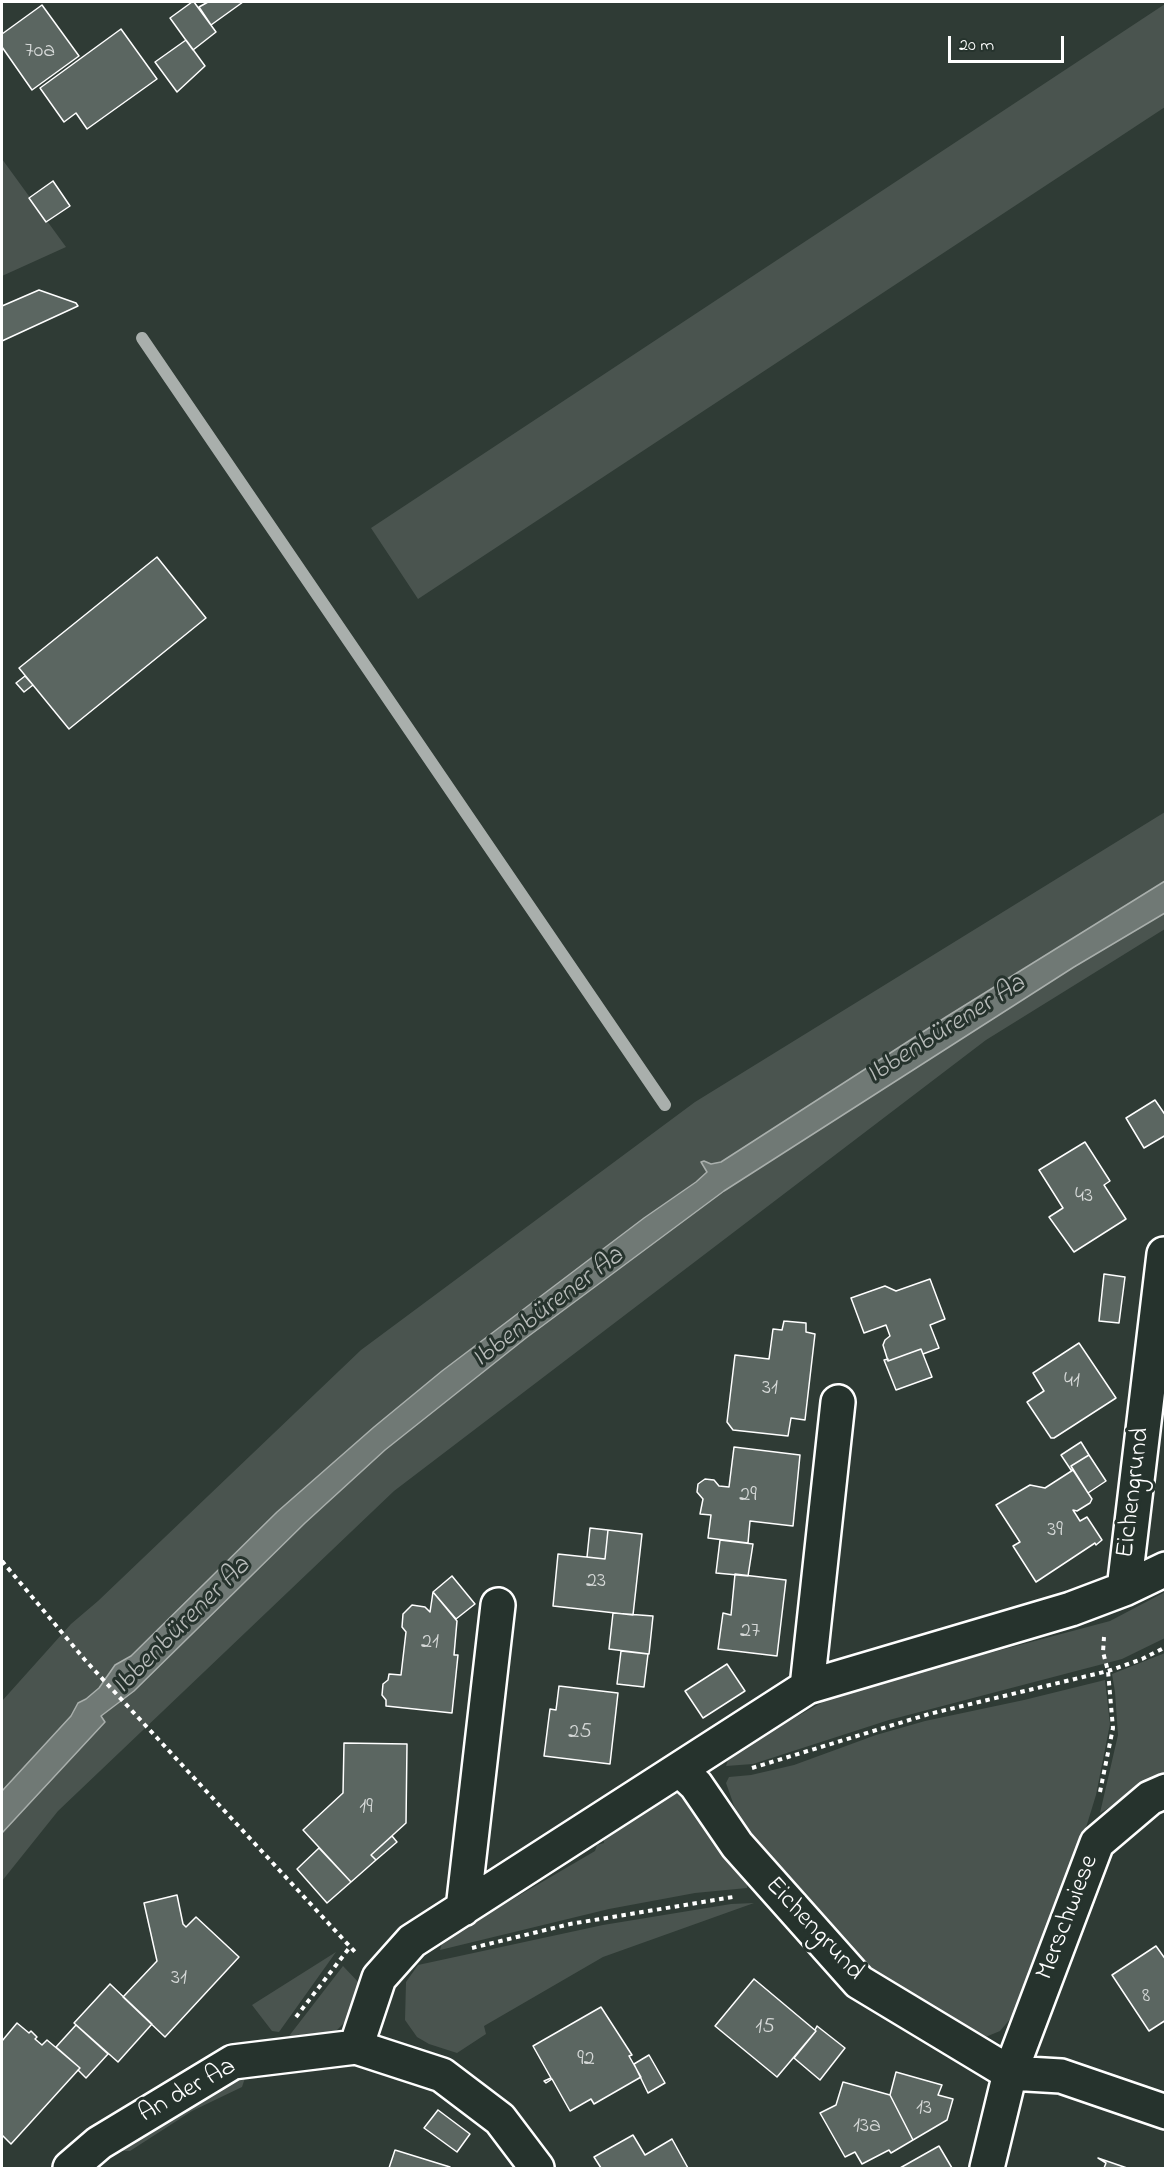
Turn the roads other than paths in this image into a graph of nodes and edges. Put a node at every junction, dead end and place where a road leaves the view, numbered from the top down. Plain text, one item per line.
1 (1164, 1254) dead end
2 (838, 1402) dead end
3 (1166, 1569) edge
4 (1124, 1589) junction
5 (498, 1605) dead end
6 (807, 1687) junction
7 (680, 1770) junction
8 (1166, 1791) edge
9 (463, 1909) junction
10 (356, 2047) junction
11 (1010, 2073) junction
12 (1166, 2112) edge
13 (70, 2169) edge
14 (537, 2169) edge
15 (987, 2169) edge

1 - 4 street, Eichengrund
2 - 6 street
3 - 4 street, Eichengrund
4 - 6 street, Eichengrund
5 - 9 street
6 - 7 street, Eichengrund
7 - 9 street, Eichengrund
7 - 11 street, Eichengrund
8 - 11 street, Merschwiese
9 - 10 street, Eichengrund
10 - 13 street, An der Aa
10 - 14 street
11 - 12 street, Eichengrund
11 - 15 street

